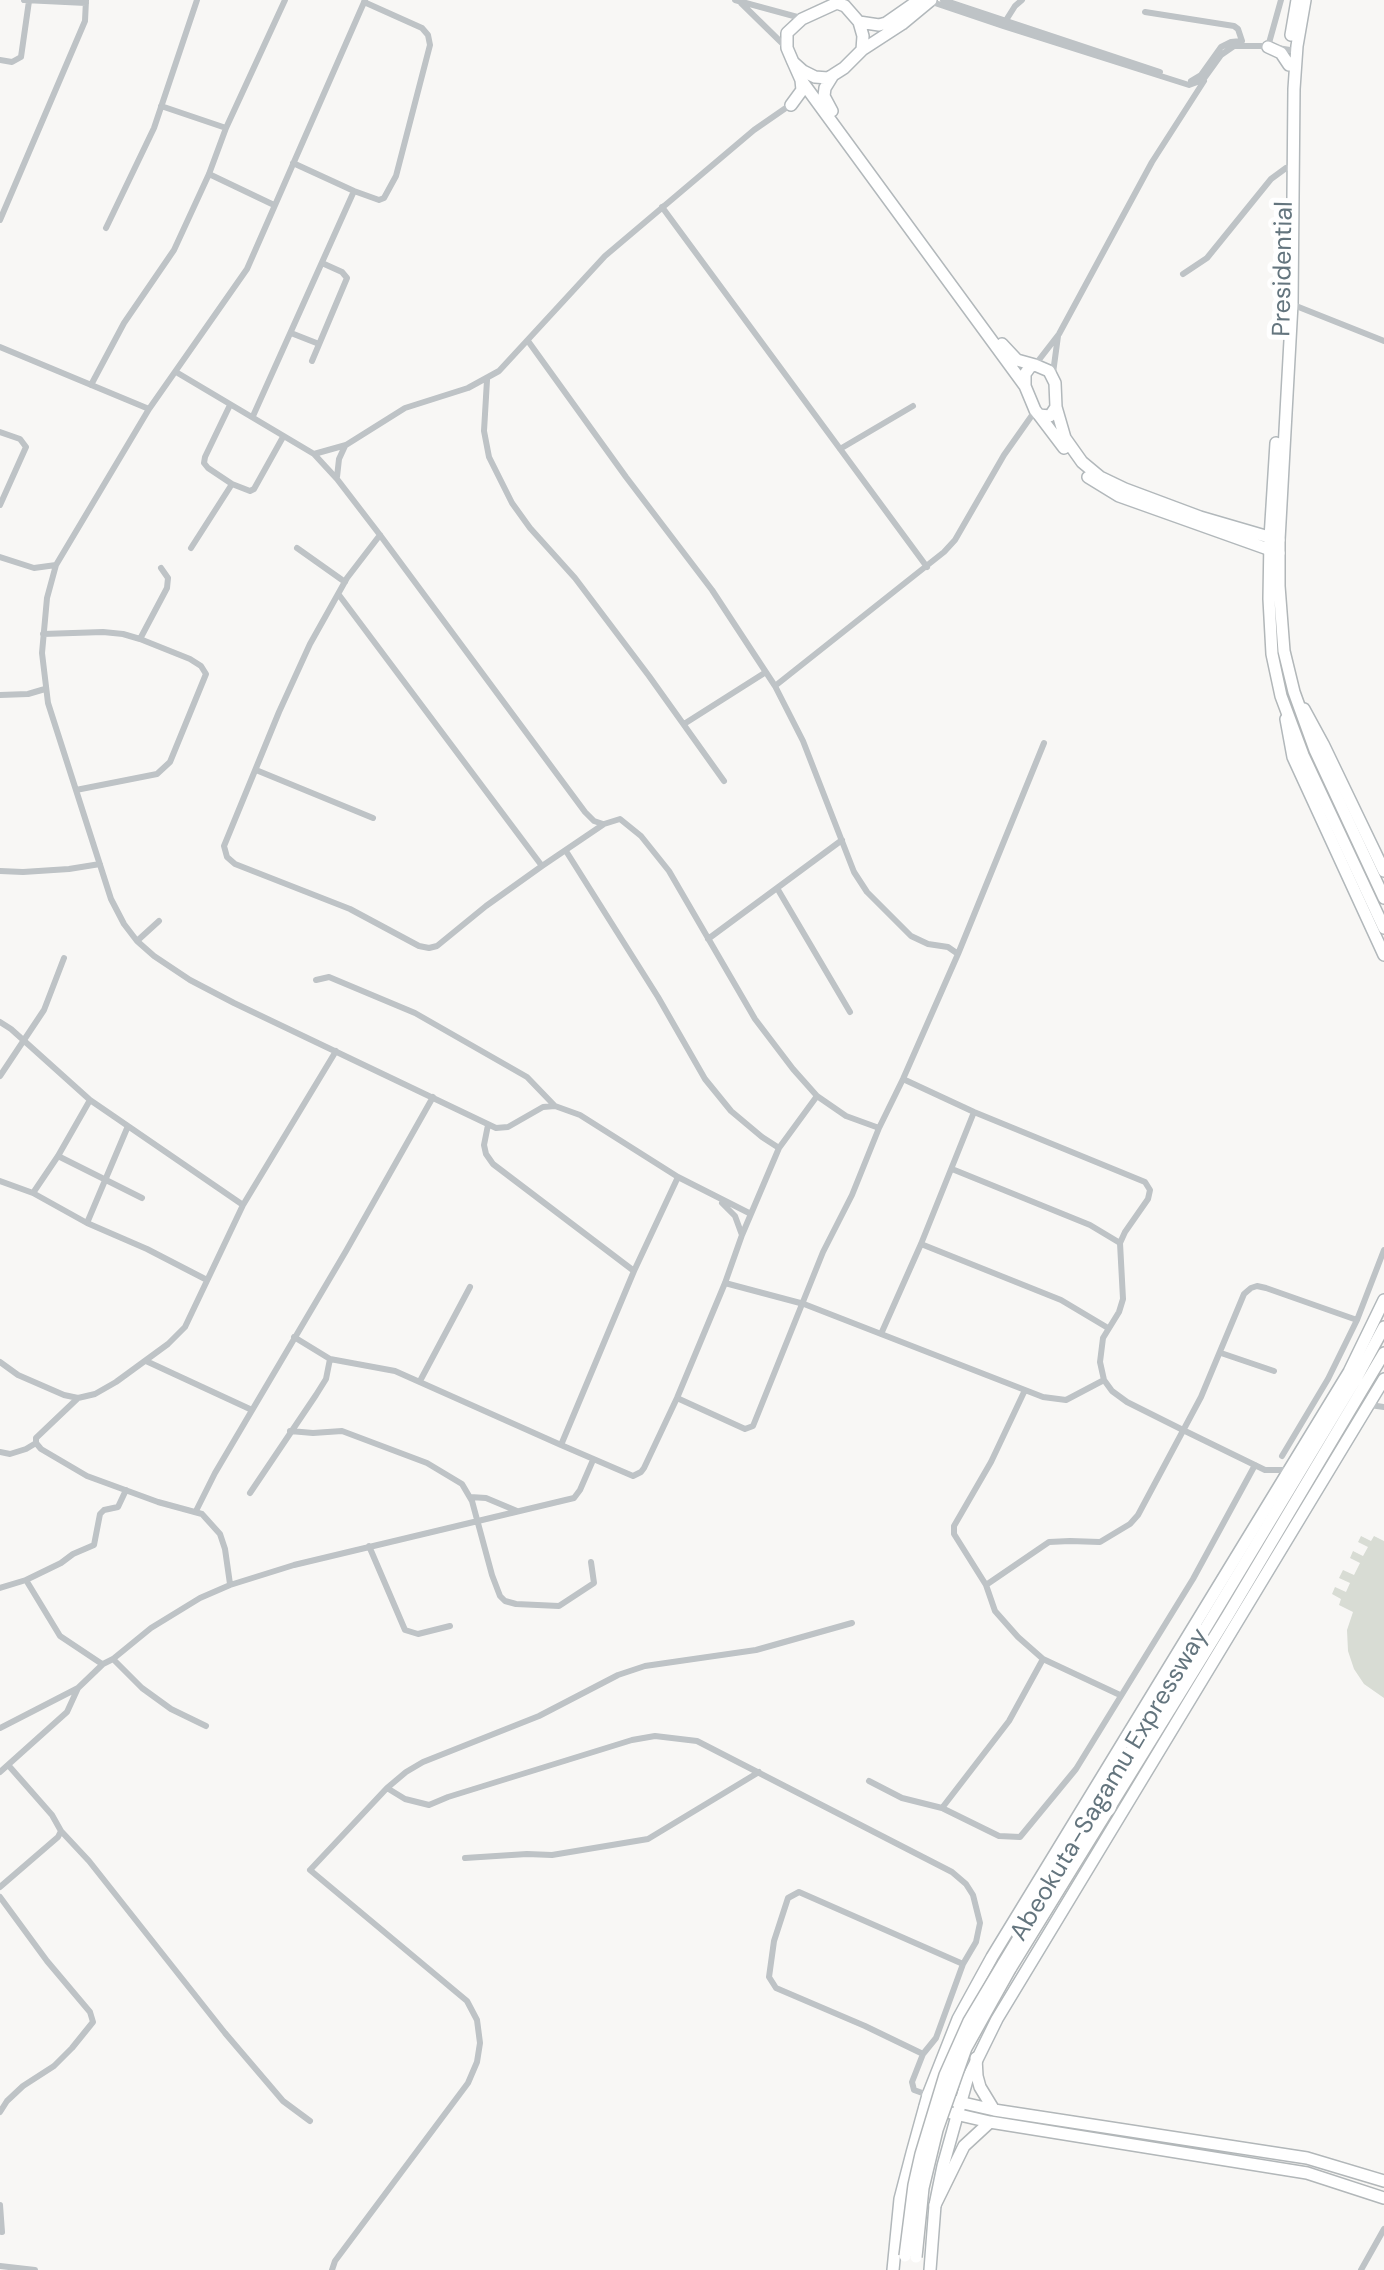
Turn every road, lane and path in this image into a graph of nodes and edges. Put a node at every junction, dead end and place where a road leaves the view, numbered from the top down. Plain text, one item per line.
1 (26, 0) edge
2 (196, 0) edge
3 (285, 0) edge
4 (856, 0) edge
5 (919, 0) edge
6 (930, 0) edge
7 (943, 0) edge
8 (1022, 0) edge
9 (1281, 0) edge
10 (1297, 0) edge
11 (1305, 0) edge
12 (365, 1) edge
13 (737, 1) edge
14 (838, 1) edge
15 (86, 2) edge
16 (757, 12) junction
17 (1145, 12) dead end
18 (802, 18) junction
19 (858, 20) junction
20 (1004, 24) junction
21 (1292, 30) junction
22 (1242, 42) junction
23 (1270, 44) junction
24 (787, 48) junction
25 (1293, 48) junction
26 (862, 50) junction
27 (0, 60) edge
28 (793, 62) junction
29 (1289, 65) junction
30 (1208, 75) junction
31 (831, 76) junction
32 (805, 85) junction
33 (791, 104) joint
34 (162, 106) junction
35 (226, 128) junction
36 (293, 162) junction
37 (1286, 168) junction
38 (210, 174) junction
39 (354, 191) junction
40 (274, 205) junction
41 (662, 207) junction
42 (0, 220) edge
43 (106, 228) dead end
44 (322, 263) junction
45 (1183, 274) dead end
46 (1289, 303) junction
47 (292, 332) junction
48 (1058, 334) junction
49 (528, 340) junction
50 (1384, 341) edge
51 (319, 344) junction
52 (0, 346) edge
53 (312, 361) dead end
54 (1036, 365) junction
55 (176, 372) junction
56 (1053, 375) junction
57 (488, 378) junction
58 (91, 385) junction
59 (1024, 386) junction
60 (230, 405) junction
61 (914, 406) dead end
62 (1056, 407) junction
63 (149, 409) junction
64 (1037, 412) junction
65 (253, 416) junction
66 (0, 432) edge
67 (283, 436) junction
68 (346, 445) junction
69 (840, 449) junction
70 (314, 454) junction
71 (337, 479) junction
72 (232, 484) junction
73 (0, 505) edge
74 (380, 536) junction
75 (1274, 545) junction
76 (191, 548) dead end
77 (297, 548) dead end
78 (0, 557) edge
79 (56, 565) junction
80 (927, 567) junction
81 (161, 568) dead end
82 (345, 582) junction
83 (339, 595) junction
84 (43, 634) junction
85 (140, 638) junction
86 (766, 672) junction
87 (775, 686) junction
88 (45, 689) junction
89 (1287, 694) junction
90 (0, 695) edge
91 (684, 724) junction
92 (1044, 742) dead end
93 (256, 770) junction
94 (724, 780) dead end
95 (76, 790) junction
96 (373, 818) dead end
97 (604, 824) junction
98 (842, 840) junction
99 (566, 851) junction
100 (100, 864) junction
101 (542, 866) junction
102 (0, 871) edge
103 (1384, 871) edge
104 (777, 888) junction
105 (1384, 898) edge
106 (159, 921) dead end
107 (1384, 928) edge
108 (708, 939) junction
109 (137, 941) junction
110 (958, 954) junction
111 (1384, 954) edge
112 (64, 958) dead end
113 (316, 980) dead end
114 (850, 1012) dead end
115 (0, 1022) edge
116 (23, 1040) junction
117 (336, 1051) junction
118 (1, 1071) edge
119 (904, 1079) junction
120 (817, 1096) junction
121 (434, 1097) junction
122 (90, 1100) junction
123 (555, 1106) junction
124 (974, 1112) junction
125 (488, 1125) junction
126 (128, 1126) junction
127 (879, 1128) junction
128 (780, 1148) junction
129 (58, 1156) junction
130 (952, 1169) junction
131 (678, 1177) junction
132 (0, 1181) edge
133 (105, 1181) junction
134 (710, 1192) junction
135 (32, 1193) junction
136 (142, 1198) dead end
137 (243, 1205) junction
138 (751, 1214) junction
139 (87, 1223) junction
140 (742, 1235) junction
141 (1120, 1242) junction
142 (921, 1244) junction
143 (1384, 1250) edge
144 (634, 1271) junction
145 (207, 1280) junction
146 (725, 1283) junction
147 (470, 1287) dead end
148 (1384, 1300) edge
149 (804, 1304) junction
150 (1358, 1320) junction
151 (1108, 1328) junction
152 (1384, 1328) edge
153 (881, 1334) junction
154 (294, 1337) junction
155 (1384, 1352) edge
156 (1221, 1353) junction
157 (330, 1359) junction
158 (146, 1361) junction
159 (0, 1362) edge
160 (1274, 1371) dead end
161 (1104, 1380) junction
162 (420, 1381) junction
163 (1382, 1389) edge
164 (1025, 1390) junction
165 (78, 1398) junction
166 (678, 1398) junction
167 (1370, 1405) junction
168 (1384, 1407) edge
169 (252, 1410) junction
170 (1183, 1430) junction
171 (290, 1431) junction
172 (36, 1443) junction
173 (561, 1445) junction
174 (0, 1452) edge
175 (1282, 1456) dead end
176 (593, 1460) junction
177 (1256, 1465) junction
178 (1292, 1468) junction
179 (1265, 1470) junction
180 (126, 1490) junction
181 (1278, 1491) junction
182 (250, 1493) dead end
183 (470, 1498) junction
184 (196, 1511) junction
185 (518, 1512) junction
186 (478, 1521) junction
187 (369, 1546) junction
188 (591, 1562) dead end
189 (26, 1580) junction
190 (230, 1585) junction
191 (986, 1585) junction
192 (0, 1588) edge
193 (852, 1623) dead end
194 (450, 1626) dead end
195 (113, 1659) junction
196 (1043, 1660) junction
197 (103, 1664) junction
198 (78, 1688) junction
199 (1120, 1696) junction
200 (1166, 1706) junction
201 (206, 1726) dead end
202 (0, 1728) edge
203 (9, 1766) junction
204 (0, 1772) edge
205 (760, 1772) junction
206 (870, 1781) dead end
207 (387, 1788) junction
208 (942, 1808) junction
209 (62, 1831) junction
210 (465, 1858) dead end
211 (0, 1887) edge
212 (0, 1898) edge
213 (964, 1964) junction
214 (923, 2054) junction
215 (976, 2058) junction
216 (926, 2101) junction
217 (958, 2109) junction
218 (0, 2112) edge
219 (992, 2116) junction
220 (310, 2121) dead end
221 (1384, 2181) edge
222 (1381, 2197) edge
223 (0, 2205) edge
224 (936, 2205) junction
225 (1384, 2229) edge
226 (2, 2232) edge
227 (912, 2261) edge
228 (0, 2266) edge
229 (35, 2270) edge
230 (332, 2270) edge
231 (893, 2270) edge
232 (905, 2270) edge
233 (930, 2270) edge
234 (1361, 2270) edge

1 - 15 street
1 - 27 street
2 - 34 street
3 - 35 street
4 - 19 main road
5 - 19 main road
6 - 20 street
6 - 26 main road
7 - 20 street
8 - 20 street
9 - 23 street
10 - 21 main road, Presidential
11 - 25 main road
12 - 36 street
12 - 39 street
13 - 16 street
14 - 18 main road
14 - 19 main road
15 - 42 street
16 - 18 street
16 - 24 street
17 - 22 street
18 - 24 main road
19 - 26 main road
20 - 22 street
20 - 30 street
21 - 23 main road
21 - 25 main road, Presidential
22 - 23 street
23 - 25 street
23 - 29 main road
23 - 30 street
24 - 28 main road
25 - 29 main road, Presidential
25 - 46 main road
26 - 31 main road
28 - 31 main road
28 - 32 main road
29 - 37 main road, Presidential
30 - 48 street
31 - 32 street
31 - 54 main road
32 - 33 main road
32 - 59 main road
33 - 41 street
34 - 35 street
34 - 43 street
35 - 38 street
36 - 39 street
36 - 40 street
37 - 45 street
37 - 46 main road, Presidential
38 - 40 street
38 - 58 street
39 - 44 street
40 - 55 street
41 - 49 street
41 - 69 street
44 - 47 street
44 - 51 street
46 - 50 street
46 - 75 main road
47 - 51 street
47 - 65 street
48 - 54 street
48 - 56 street
49 - 57 street
49 - 86 street
51 - 53 street
52 - 58 street
54 - 56 main road
54 - 59 main road
55 - 60 street
55 - 63 street
56 - 62 main road
57 - 68 street
57 - 91 street
58 - 63 street
59 - 64 main road
60 - 65 street
60 - 72 street
61 - 69 street
62 - 64 main road
62 - 75 main road
63 - 79 street
64 - 75 main road
64 - 80 street
65 - 67 street
66 - 73 street
67 - 70 street
67 - 72 street
68 - 70 street
68 - 71 street
69 - 80 street
70 - 71 street
71 - 74 street
72 - 76 street
74 - 82 street
74 - 97 street
75 - 89 main road
77 - 82 street
78 - 79 street
79 - 84 street
80 - 87 street
81 - 85 street
82 - 83 street
83 - 93 street
83 - 101 street
84 - 85 street
84 - 88 street
85 - 95 street
86 - 87 street
86 - 91 street
87 - 98 street
88 - 90 street
88 - 95 street
89 - 103 main road
89 - 105 main road
89 - 107 main road
89 - 111 main road
91 - 94 street
92 - 110 street
93 - 96 street
93 - 101 street
95 - 100 street
97 - 99 street
97 - 108 street
98 - 104 street
98 - 110 street
99 - 101 street
99 - 128 street
100 - 102 street
100 - 109 street
104 - 108 street
104 - 114 street
106 - 109 street
108 - 120 street
109 - 117 street
110 - 119 street
112 - 116 street
113 - 123 street
115 - 116 street
116 - 118 street
116 - 122 street
117 - 121 street
117 - 137 street
119 - 124 street
119 - 127 street
120 - 127 street
120 - 128 street
121 - 125 street
121 - 154 street
122 - 126 street
122 - 129 street
123 - 125 street
123 - 131 street
124 - 130 street
124 - 141 street
125 - 144 street
126 - 133 street
126 - 137 street
127 - 149 street
128 - 138 street
129 - 133 street
129 - 135 street
130 - 141 street
130 - 142 street
131 - 134 street
131 - 144 street
132 - 135 street
133 - 136 street
133 - 139 street
134 - 138 street
134 - 140 street
135 - 139 street
137 - 145 street
138 - 140 street
139 - 145 street
140 - 146 street
141 - 151 street
142 - 151 street
142 - 153 street
143 - 150 street
144 - 173 street
145 - 158 street
146 - 149 street
146 - 166 street
147 - 162 street
148 - 178 main road
149 - 153 street
149 - 166 street
150 - 156 street
150 - 175 street
151 - 161 street
152 - 200 main road, Abeokuta-Sagamu Expressway
153 - 164 street
154 - 157 street
154 - 169 street
155 - 200 main road, Abeokuta-Sagamu Expressway
156 - 160 street
156 - 170 street
157 - 162 street
157 - 171 street
158 - 165 street
158 - 169 street
159 - 165 street
161 - 164 street
161 - 170 street
162 - 173 street
163 - 167 main road
164 - 191 street
165 - 172 street
166 - 176 street
167 - 168 street
167 - 200 main road
169 - 184 street
170 - 177 street
170 - 191 street
171 - 182 street
171 - 183 street
172 - 174 street
172 - 180 street
173 - 176 street
176 - 185 street
177 - 179 street
177 - 199 street
178 - 179 street
178 - 181 main road
179 - 181 street
180 - 184 street
180 - 189 street
181 - 200 main road
183 - 185 street
183 - 186 street
184 - 190 street
185 - 186 street
186 - 187 street
186 - 188 street
187 - 190 street
187 - 194 street
189 - 192 street
189 - 197 street
190 - 195 street
191 - 196 street
193 - 207 street
195 - 197 street
195 - 201 street
196 - 199 street
196 - 208 street
197 - 198 street
198 - 202 street
198 - 203 street
199 - 208 street
200 - 215 main road
200 - 216 main road
200 - 227 main road, Abeokuta-Sagamu Expressway, bridge
203 - 204 street
203 - 209 street
205 - 207 street
205 - 210 street
205 - 213 street
206 - 208 street
207 - 230 street
209 - 211 street
209 - 220 street
212 - 218 street
213 - 214 street
213 - 214 street
214 - 216 street
215 - 217 main road
215 - 219 main road
216 - 217 main road
216 - 231 main road
217 - 219 main road
217 - 224 main road
219 - 221 main road
219 - 222 main road
219 - 224 main road
221 - 222 main road
223 - 226 street
224 - 233 main road
225 - 234 street
227 - 232 main road, Abeokuta-Sagamu Expressway
228 - 229 street

